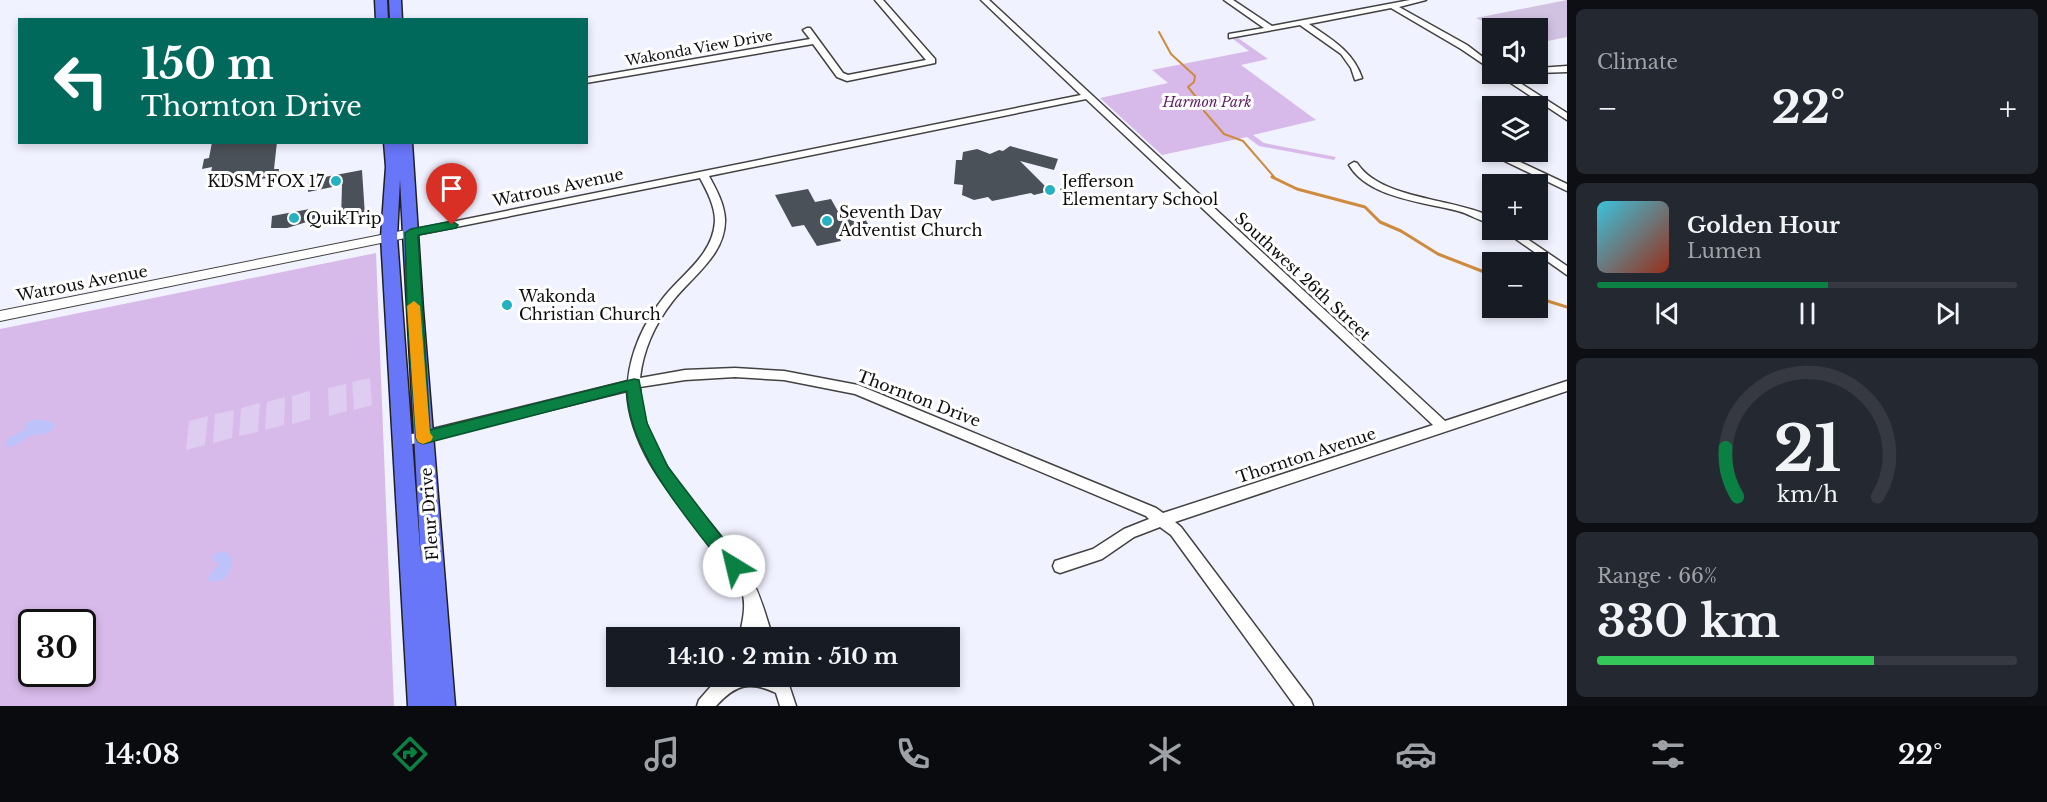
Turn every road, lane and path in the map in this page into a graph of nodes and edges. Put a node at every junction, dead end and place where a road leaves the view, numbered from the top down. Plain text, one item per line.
1 (397, 0) edge
2 (879, 0) edge
3 (985, 0) edge
4 (1228, 0) edge
5 (1422, 0) edge
6 (381, 1) edge
7 (1393, 6) junction
8 (382, 18) edge
9 (396, 18) edge
10 (1302, 23) junction
11 (1270, 29) junction
12 (807, 30) dead end
13 (1232, 36) dead end
14 (816, 41) junction
15 (1482, 60) edge
16 (1563, 69) edge
17 (1548, 70) edge
18 (1358, 78) dead end
19 (588, 81) edge
20 (1517, 84) edge
21 (1088, 96) junction
22 (1567, 117) edge
23 (391, 144) edge
24 (405, 144) edge
25 (1514, 162) edge
26 (1354, 165) dead end
27 (703, 174) junction
28 (1567, 188) edge
29 (1482, 217) edge
30 (411, 233) junction
31 (389, 237) junction
32 (1522, 240) edge
33 (1567, 271) edge
34 (0, 316) edge
35 (634, 384) junction
36 (1567, 386) edge
37 (1443, 427) junction
38 (423, 438) junction
39 (404, 441) junction
40 (1164, 519) junction
41 (1060, 566) dead end
42 (751, 596) junction
43 (748, 627) edge
44 (761, 627) edge
45 (722, 687) edge
46 (782, 687) edge
47 (420, 706) edge
48 (443, 706) edge
49 (705, 706) edge
50 (788, 706) edge
51 (1305, 706) edge

1 - 6 street
1 - 9 main road
2 - 14 street
3 - 21 street, Southwest 26th Street
4 - 11 street
5 - 7 street
6 - 8 main road
7 - 10 street
7 - 15 street
10 - 11 street
10 - 18 street
11 - 13 street
12 - 14 street
14 - 19 street, Wakonda View Drive
16 - 17 street
20 - 22 street
21 - 27 street, Watrous Avenue
21 - 37 street, Southwest 26th Street
23 - 31 main road, Fleur Drive
24 - 30 main road, Fleur Drive
25 - 28 street
26 - 29 street
27 - 30 street, Watrous Avenue
27 - 35 street
30 - 31 street, Watrous Avenue
30 - 38 main road, Fleur Drive
31 - 34 street, Watrous Avenue
31 - 39 main road, Fleur Drive
32 - 33 street
35 - 38 street, Thornton Drive
35 - 40 street, Thornton Drive
35 - 42 street
36 - 37 street, Thornton Avenue
37 - 40 street, Thornton Avenue
38 - 39 street, Thornton Drive
38 - 48 main road, Fleur Drive
39 - 47 main road, Fleur Drive
40 - 41 street, Thornton Avenue
40 - 51 street
42 - 43 street
42 - 44 street
45 - 49 street
46 - 50 street

